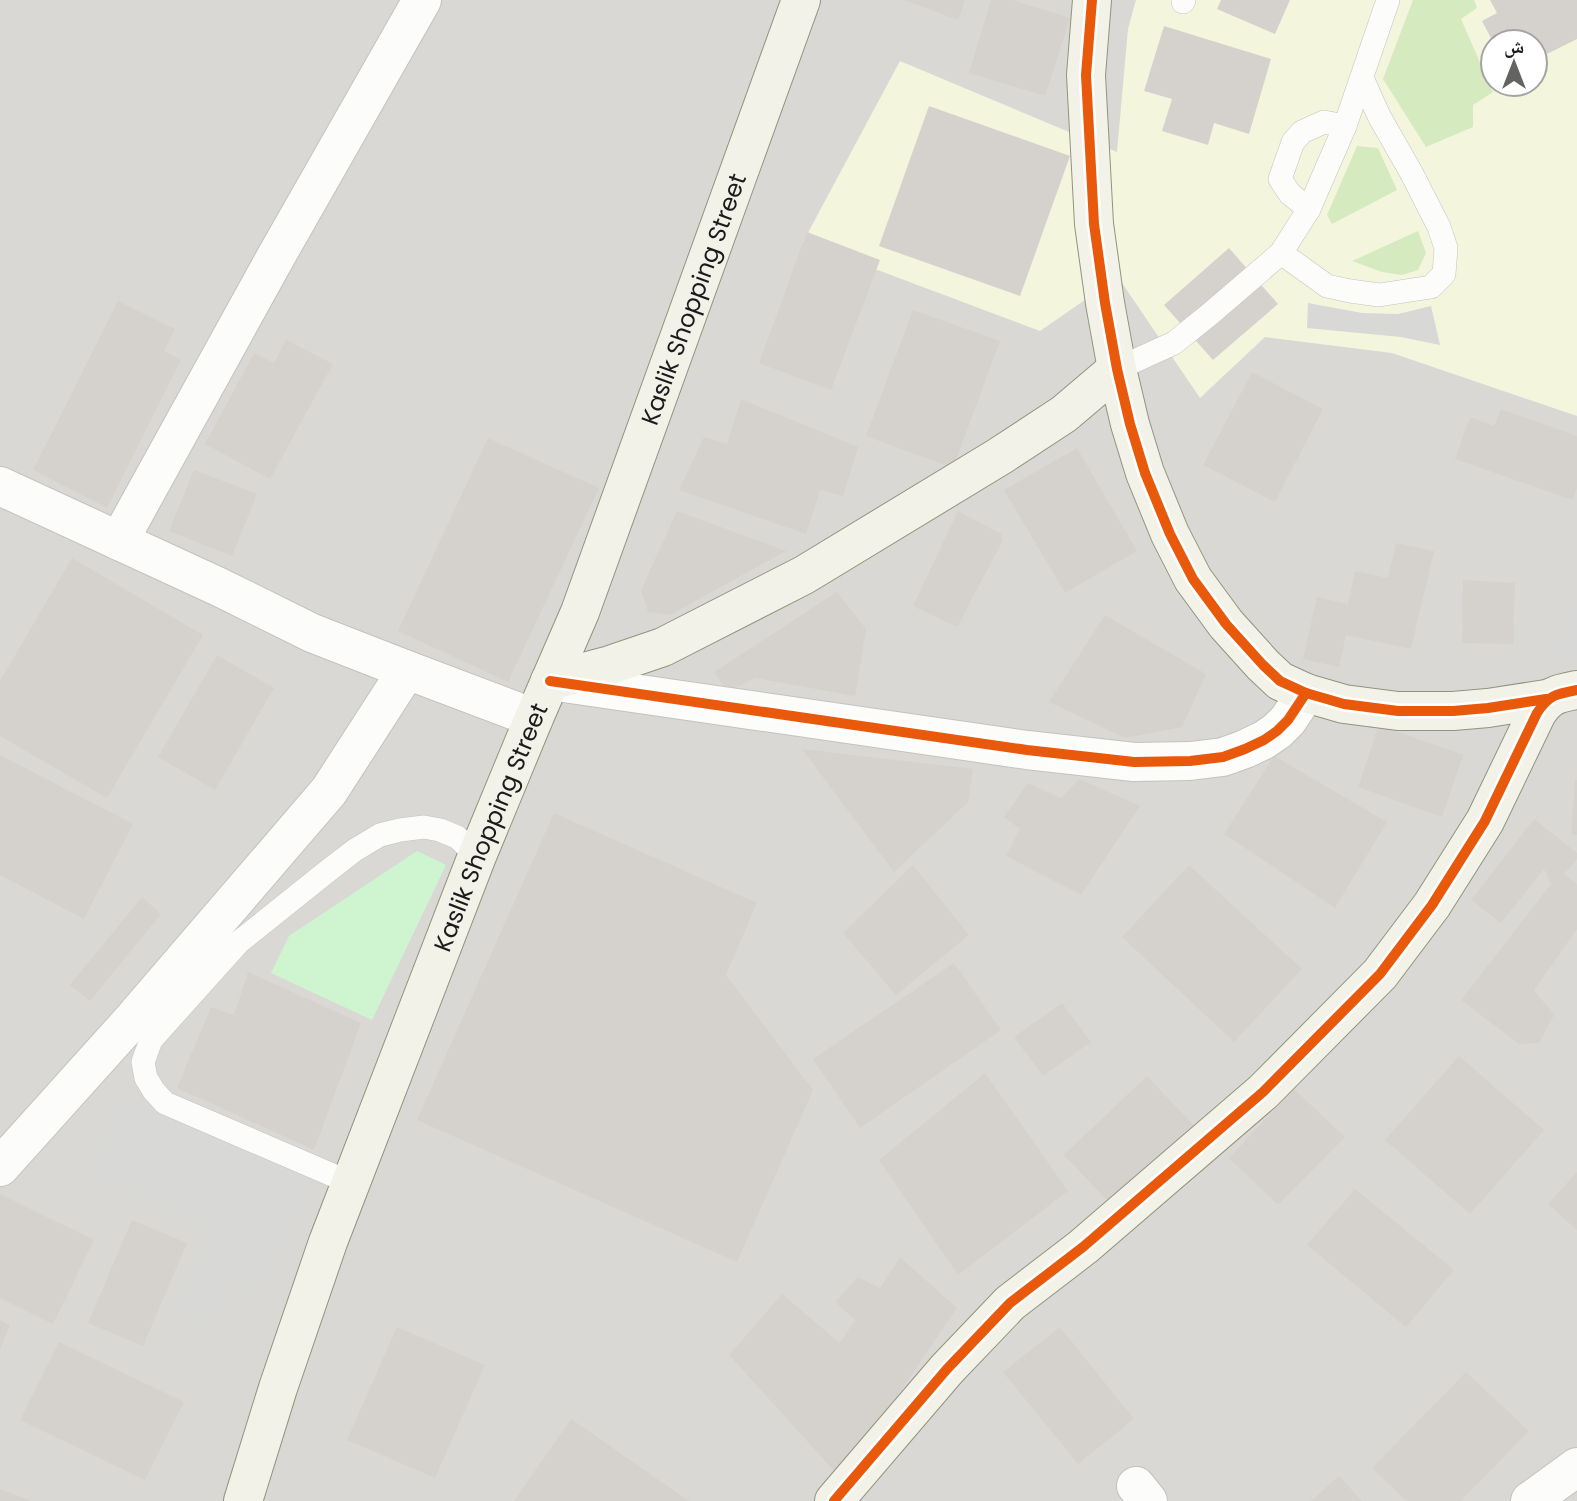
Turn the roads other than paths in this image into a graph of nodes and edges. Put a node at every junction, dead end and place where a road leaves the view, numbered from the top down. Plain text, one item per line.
1 (422, 0) edge
2 (801, 0) edge
3 (1092, 0) edge
4 (1388, 0) edge
5 (1362, 78) junction
6 (1345, 126) junction
7 (1309, 209) junction
8 (1281, 253) junction
9 (1117, 369) junction
10 (0, 486) edge
11 (119, 541) junction
12 (407, 670) junction
13 (550, 681) junction
14 (1306, 694) junction
15 (1561, 695) edge
16 (534, 718) junction
17 (477, 856) junction
18 (0, 1167) edge
19 (351, 1183) junction
20 (1577, 1467) edge
21 (243, 1501) edge
22 (834, 1501) edge
23 (1530, 1501) edge

1 - 11 street
2 - 13 street, Kaslik Shopping Street
3 - 9 street
4 - 5 lane
5 - 6 lane
5 - 8 lane
6 - 7 lane
6 - 7 lane
7 - 8 lane
8 - 9 lane
9 - 13 street
9 - 14 street
10 - 11 street
11 - 12 street
12 - 16 street
12 - 18 street
13 - 14 street
13 - 16 street, Kaslik Shopping Street
14 - 15 street
15 - 22 street
16 - 17 street, Kaslik Shopping Street
17 - 19 street, Kaslik Shopping Street
17 - 19 lane
19 - 21 street, Kaslik Shopping Street
20 - 23 street

